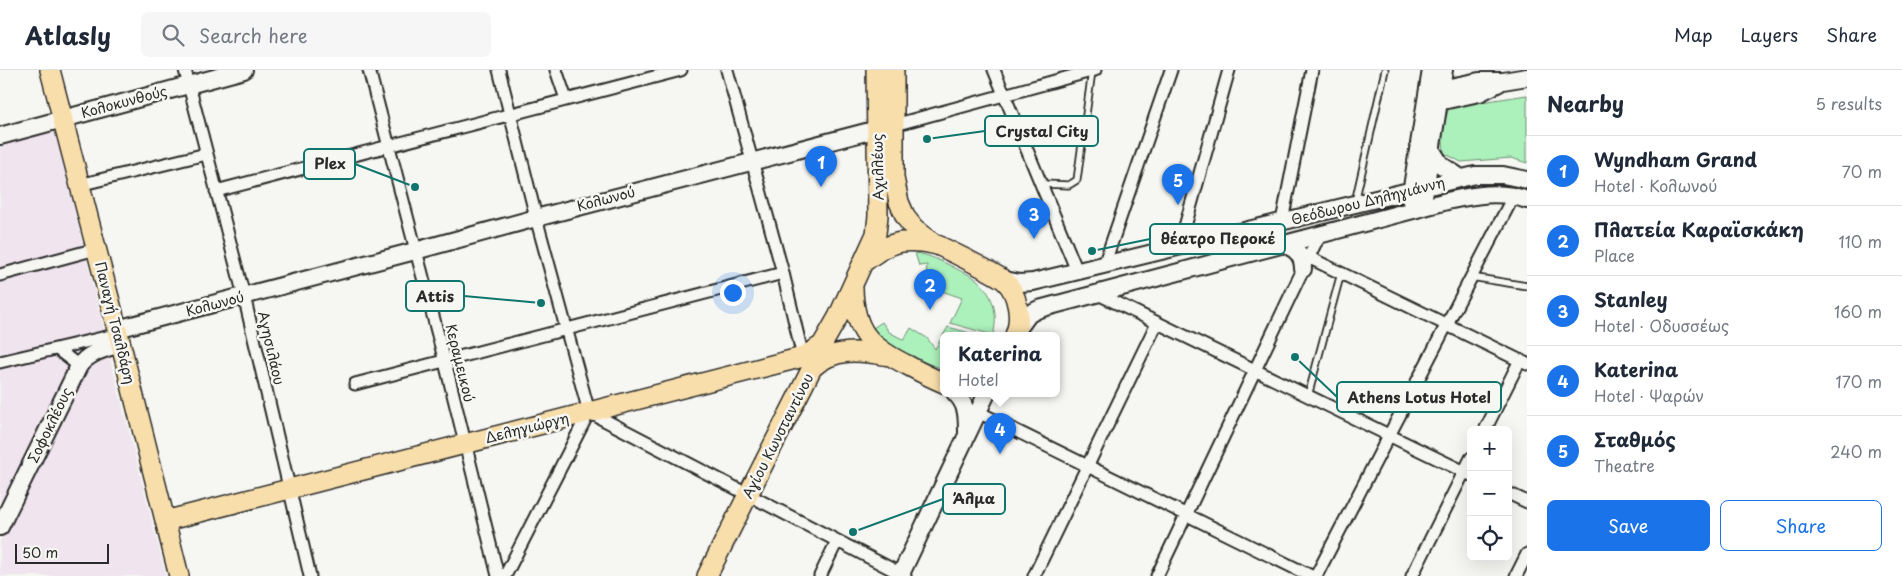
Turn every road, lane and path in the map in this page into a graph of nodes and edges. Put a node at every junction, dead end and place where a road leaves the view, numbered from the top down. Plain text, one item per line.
1 (50, 70) edge
2 (244, 70) edge
3 (368, 70) edge
4 (499, 70) edge
5 (556, 70) edge
6 (681, 70) edge
7 (727, 70) edge
8 (876, 70) edge
9 (894, 70) edge
10 (994, 70) edge
11 (1094, 70) edge
12 (1171, 70) edge
13 (1229, 70) edge
14 (1312, 70) edge
15 (1385, 70) edge
16 (1431, 70) edge
17 (1444, 70) edge
18 (187, 77) edge
19 (1527, 77) edge
20 (1004, 95) junction
21 (1433, 97) junction
22 (566, 99) junction
23 (511, 113) junction
24 (62, 118) junction
25 (886, 127) junction
26 (0, 136) edge
27 (388, 145) junction
28 (1431, 149) junction
29 (206, 154) junction
30 (751, 162) junction
31 (1461, 178) junction
32 (1527, 180) edge
33 (1041, 184) junction
34 (79, 185) junction
35 (1418, 188) junction
36 (216, 191) junction
37 (1520, 198) edge
38 (1355, 204) junction
39 (1415, 209) junction
40 (536, 218) junction
41 (1282, 221) junction
42 (1322, 234) junction
43 (1283, 244) junction
44 (938, 246) junction
45 (1183, 246) junction
46 (96, 249) junction
47 (415, 252) junction
48 (865, 261) junction
49 (1306, 263) junction
50 (1104, 265) junction
51 (1077, 271) junction
52 (1340, 273) junction
53 (0, 274) edge
54 (783, 274) junction
55 (1471, 276) junction
56 (1005, 280) junction
57 (853, 286) junction
58 (1527, 286) edge
59 (1096, 293) junction
60 (244, 296) junction
61 (1157, 323) junction
62 (1446, 324) junction
63 (567, 330) junction
64 (1016, 332) edge
65 (119, 336) junction
66 (57, 349) junction
67 (889, 356) junction
68 (803, 357) junction
69 (0, 362) edge
70 (445, 362) junction
71 (1523, 362) edge
72 (79, 366) junction
73 (1255, 370) junction
74 (940, 382) edge
75 (355, 384) dead end
76 (1308, 396) junction
77 (958, 397) edge
78 (985, 397) edge
79 (589, 412) junction
80 (978, 412) junction
81 (1487, 426) edge
82 (967, 435) junction
83 (1389, 435) junction
84 (464, 444) junction
85 (1087, 467) junction
86 (1467, 473) edge
87 (289, 489) junction
88 (748, 494) junction
89 (1512, 495) edge
90 (1527, 502) edge
91 (1186, 516) junction
92 (165, 521) junction
93 (0, 527) edge
94 (838, 541) junction
95 (1527, 554) edge
96 (902, 575) edge
97 (179, 576) edge
98 (310, 576) edge
99 (498, 576) edge
100 (505, 576) edge
101 (707, 576) edge
102 (820, 576) edge
103 (1034, 576) edge
104 (1157, 576) edge
105 (1312, 576) edge
106 (1316, 576) edge
107 (1412, 576) edge
108 (1516, 576) edge

1 - 24 main road, Παναγή Τσαλδάρη
2 - 18 main road, Κολοκυνθούς
3 - 27 street, Κεραμεικού
4 - 23 street
5 - 22 street
6 - 22 street
7 - 30 street
8 - 25 main road, Αχιλλέως
9 - 25 main road, Αχιλλέως
10 - 20 street
11 - 20 street, Κολωνού
11 - 33 lane
12 - 50 street
13 - 45 street
14 - 41 street
15 - 38 lane
16 - 21 main road
17 - 21 main road
18 - 24 main road, Κολοκυνθούς
18 - 29 street, Αγησιλάου
19 - 21 main road
20 - 25 street, Κολωνού
20 - 33 street
21 - 28 main road
21 - 35 main road
22 - 23 street
23 - 27 street
23 - 40 street
24 - 26 main road, Κολοκυνθούς
24 - 34 main road, Παναγή Τσαλδάρη
25 - 30 main road, Κολωνού
25 - 44 main road, Αχιλλέως
25 - 48 main road, Αχιλλέως
27 - 36 street
27 - 47 street, Κεραμεικού
28 - 31 main road
28 - 35 main road
29 - 34 street
29 - 36 street, Αγησιλάου
30 - 40 main road, Κολωνού
30 - 54 street
31 - 32 main road, Θεόδωρου Δηληγιάννη
31 - 35 main road, Θεόδωρου Δηληγιάννη
33 - 51 street
34 - 46 main road, Παναγή Τσαλδάρη
35 - 38 main road, Θεόδωρου Δηληγιάννη
35 - 39 main road
36 - 60 street, Αγησιλάου
37 - 39 main road, Θεόδωρου Δηληγιάννη
37 - 55 street
38 - 41 main road, Θεόδωρου Δηληγιάννη
39 - 42 main road, Θεόδωρου Δηληγιάννη
40 - 47 main road, Κολωνού
40 - 63 street
41 - 45 main road, Θεόδωρου Δηληγιάννη
42 - 43 main road, Θεόδωρου Δηληγιάννη
42 - 49 street
43 - 49 main road
43 - 59 main road, Θεόδωρου Δηληγιάννη
44 - 48 main road
44 - 56 main road
45 - 50 main road, Θεόδωρου Δηληγιάννη
46 - 53 street
46 - 65 main road, Παναγή Τσαλδάρη
47 - 60 main road, Κολωνού
47 - 70 street, Κεραμεικού
48 - 57 main road, Αχιλλέως
49 - 52 street
49 - 73 street
50 - 51 main road, Θεόδωρου Δηληγιάννη
51 - 56 main road, Θεόδωρου Δηληγιάννη
52 - 62 street
52 - 76 lane
54 - 63 street
54 - 68 street
55 - 58 lane
55 - 62 street
56 - 64 main road
57 - 67 main road
57 - 68 main road, Δεληγιώργη
59 - 61 street
59 - 64 main road, Θεόδωρου Δηληγιάννη
60 - 65 main road, Κολωνού
60 - 87 street, Αγησιλάου
61 - 73 street
61 - 85 street
62 - 71 street
62 - 83 street
63 - 70 street
63 - 79 street
65 - 66 street
65 - 72 main road, Σοφοκλέους
65 - 92 main road, Παναγή Τσαλδάρη
66 - 69 street
66 - 72 street
67 - 74 main road
67 - 88 main road, Αγίου Κωνσταντίνου
68 - 79 main road, Δεληγιώργη
70 - 75 street
70 - 84 street, Κεραμεικού
71 - 81 street
72 - 93 main road, Σοφοκλέους
73 - 76 street
73 - 91 street
76 - 83 street
77 - 82 main road
78 - 80 main road
79 - 84 main road, Δεληγιώργη
79 - 88 street
79 - 100 street
80 - 82 main road
80 - 85 street
82 - 96 main road
83 - 86 street
83 - 106 street
84 - 87 main road, Δεληγιώργη
84 - 99 street, Κεραμεικού
85 - 91 street
85 - 103 street
86 - 107 street
87 - 92 main road, Δεληγιώργη
87 - 98 street, Αγησιλάου
88 - 94 street
88 - 101 main road, Αγίου Κωνσταντίνου
89 - 90 street
91 - 104 street
91 - 105 street
92 - 97 main road, Παναγή Τσαλδάρη
94 - 96 street
94 - 102 street
95 - 108 street

